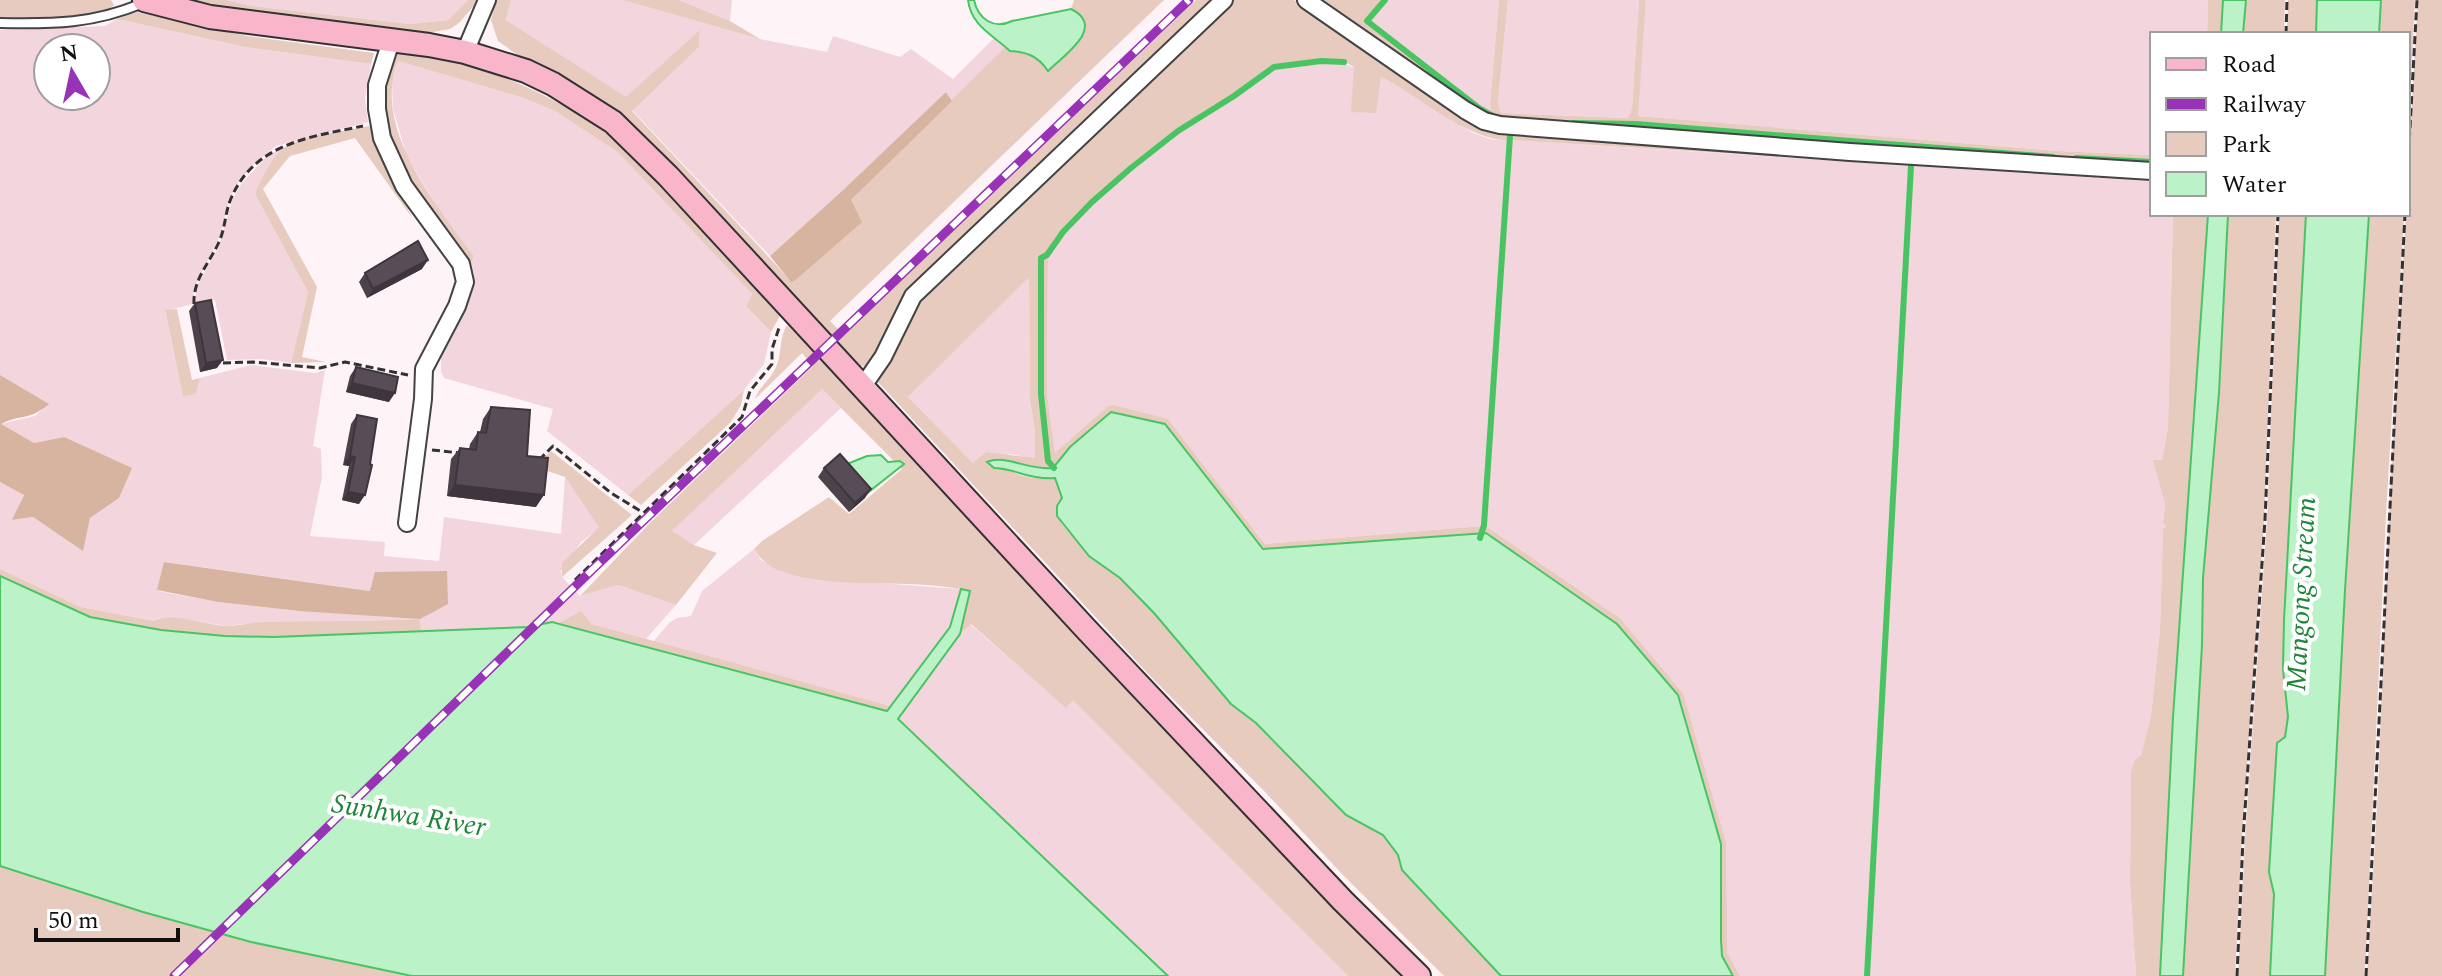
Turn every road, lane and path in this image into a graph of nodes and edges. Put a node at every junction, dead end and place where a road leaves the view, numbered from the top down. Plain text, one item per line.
1 (487, 0) edge
2 (1224, 0) edge
3 (2287, 0) edge
4 (2417, 0) edge
5 (146, 1) edge
6 (1310, 1) edge
7 (0, 23) edge
8 (2286, 32) edge
9 (391, 41) junction
10 (465, 52) junction
11 (379, 123) junction
12 (2410, 128) edge
13 (2150, 171) edge
14 (2278, 216) edge
15 (2405, 216) edge
16 (194, 304) edge
17 (790, 308) junction
18 (223, 363) edge
19 (423, 379) junction
20 (863, 386) junction
21 (417, 449) junction
22 (462, 454) edge
23 (538, 461) edge
24 (642, 512) junction
25 (407, 523) dead end
26 (575, 580) dead end
27 (1419, 976) edge
28 (2237, 976) edge
29 (2366, 976) edge

1 - 10 street
2 - 20 street
3 - 8 path
4 - 12 path
5 - 7 lane
5 - 9 street
6 - 13 street
9 - 10 street
9 - 11 street
10 - 17 street
11 - 16 path
11 - 19 street
14 - 28 path
15 - 29 path
17 - 20 street
17 - 24 path
18 - 19 path
19 - 21 street
20 - 27 street
21 - 22 path
21 - 25 street
23 - 24 path
24 - 26 path

